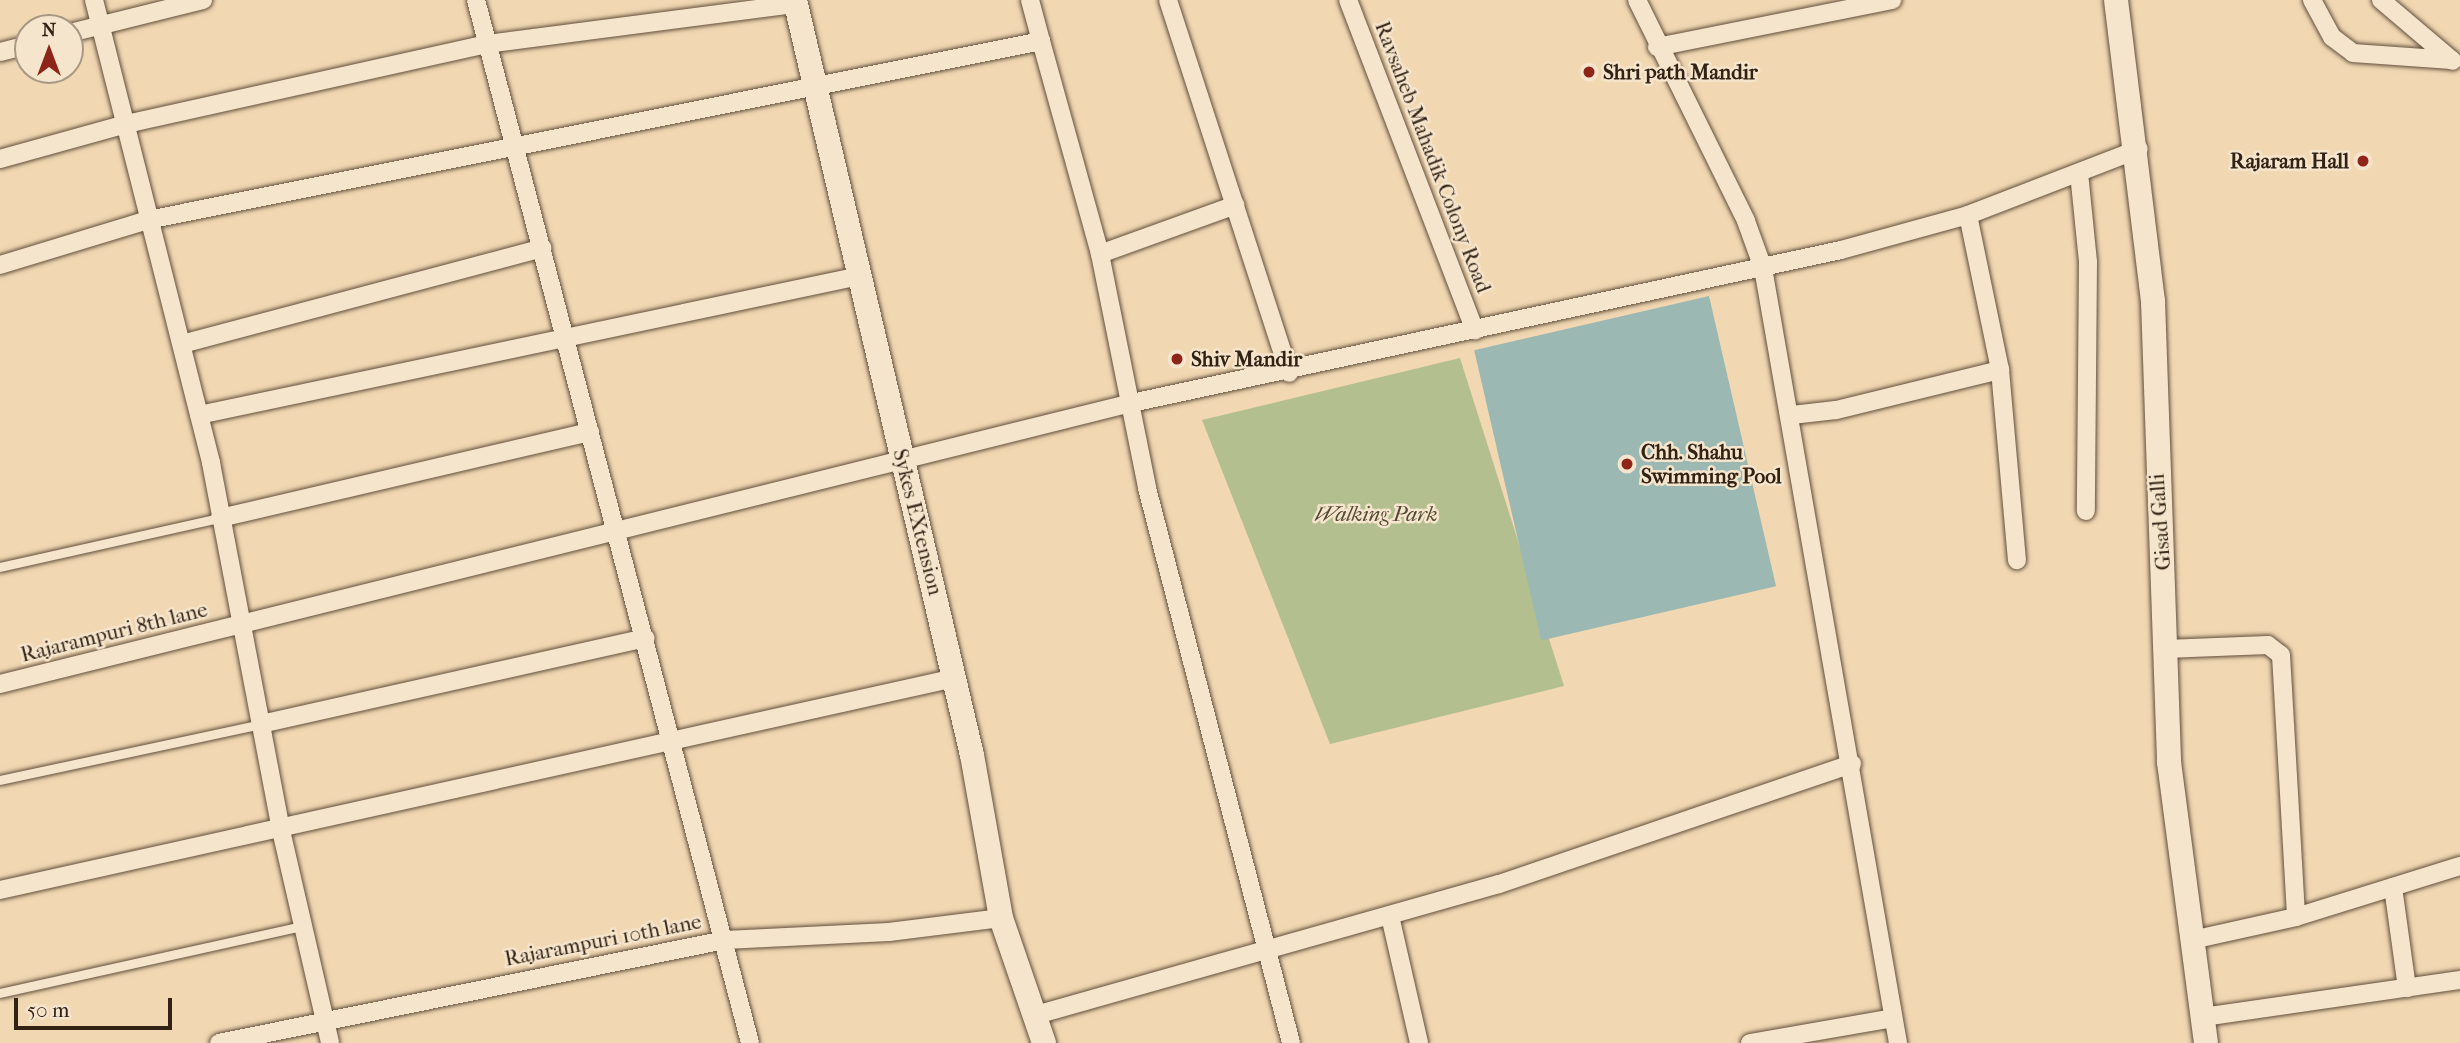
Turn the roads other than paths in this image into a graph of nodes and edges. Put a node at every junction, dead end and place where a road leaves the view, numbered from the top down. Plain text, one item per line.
1 (94, 0) edge
2 (203, 0) edge
3 (476, 0) edge
4 (1030, 0) edge
5 (1168, 0) edge
6 (1348, 0) edge
7 (1637, 0) edge
8 (1892, 0) edge
9 (2116, 0) edge
10 (2312, 0) edge
11 (2381, 0) edge
12 (795, 2) edge
13 (101, 25) junction
14 (84, 29) edge
15 (1041, 41) junction
16 (487, 44) junction
17 (1657, 47) junction
18 (2456, 62) edge
19 (812, 86) junction
20 (126, 124) junction
21 (514, 143) junction
22 (2139, 149) junction
23 (0, 159) edge
24 (2079, 173) junction
25 (1235, 205) junction
26 (1968, 215) junction
27 (148, 220) junction
28 (542, 248) junction
29 (1100, 254) junction
30 (0, 265) edge
31 (1763, 268) junction
32 (860, 276) junction
33 (1475, 330) junction
34 (566, 338) junction
35 (182, 344) junction
36 (2000, 370) junction
37 (1289, 373) junction
38 (1127, 404) junction
39 (199, 415) junction
40 (1792, 415) junction
41 (590, 432) junction
42 (903, 461) junction
43 (2086, 511) dead end
44 (220, 517) junction
45 (617, 533) junction
46 (2017, 560) dead end
47 (0, 567) edge
48 (240, 624) junction
49 (645, 638) junction
50 (2165, 649) junction
51 (955, 678) junction
52 (0, 684) edge
53 (261, 724) junction
54 (672, 740) junction
55 (1852, 764) junction
56 (0, 780) edge
57 (280, 826) junction
58 (2460, 866) edge
59 (2393, 887) junction
60 (0, 890) edge
61 (1390, 916) junction
62 (2296, 917) junction
63 (1001, 918) junction
64 (303, 926) junction
65 (724, 940) junction
66 (2192, 940) junction
67 (1270, 946) junction
68 (2460, 980) edge
69 (2407, 988) junction
70 (0, 993) edge
71 (1036, 1015) junction
72 (325, 1017) junction
73 (2203, 1017) junction
74 (1894, 1018) junction
75 (219, 1043) edge
76 (330, 1043) edge
77 (750, 1043) edge
78 (1044, 1043) edge
79 (1292, 1043) edge
80 (1419, 1043) edge
81 (1751, 1043) edge
82 (1898, 1043) edge
83 (2206, 1043) edge

1 - 13 street
2 - 13 street
3 - 16 street
4 - 15 street
5 - 25 street
6 - 33 street, Ravsaheb Mahadik Colony Road
7 - 17 street
8 - 17 street
9 - 22 street, Gisad Galli
10 - 18 street
11 - 18 street
12 - 16 street
12 - 19 street, Sykes EXtension
13 - 14 street
13 - 20 street
15 - 19 street
15 - 29 street
16 - 20 street
16 - 21 street
17 - 31 street
19 - 21 street
19 - 32 street, Sykes EXtension
20 - 23 street
20 - 27 street
21 - 27 street
21 - 28 street
22 - 24 street, Rajarampuri 8th lane
22 - 50 street, Gisad Galli
24 - 26 street, Rajarampuri 8th lane
24 - 43 street
25 - 29 street
25 - 37 street
26 - 31 street, Rajarampuri 8th lane
26 - 36 street
27 - 30 street
27 - 35 street
28 - 34 street
28 - 35 street
29 - 38 street
31 - 33 street, Rajarampuri 8th lane
31 - 40 street
32 - 34 street
32 - 42 street, Sykes EXtension
33 - 37 street, Rajarampuri 8th lane
34 - 39 street
34 - 41 street
35 - 39 street
36 - 40 street
36 - 46 street
37 - 38 street, Rajarampuri 8th lane
38 - 42 street, Rajarampuri 8th lane
38 - 67 street
39 - 44 street
40 - 55 street
41 - 44 street
41 - 45 street
42 - 45 street, Rajarampuri 8th lane
42 - 51 street, Sykes EXtension
44 - 47 lane
44 - 48 street
45 - 48 street, Rajarampuri 8th lane
45 - 49 street
48 - 52 street, Rajarampuri 8th lane
48 - 53 street
49 - 53 street
49 - 54 street
50 - 62 street
50 - 66 street, Gisad Galli
51 - 54 street
51 - 63 street, Sykes EXtension
53 - 56 lane
53 - 57 street
54 - 57 street
54 - 65 street
55 - 61 street
55 - 74 street
57 - 60 street
57 - 64 street
58 - 59 street
59 - 62 street
59 - 69 street
61 - 67 street
61 - 80 street
62 - 66 street
63 - 65 street, Rajarampuri 10th lane
63 - 71 street, Sykes EXtension
64 - 70 lane
64 - 72 street
65 - 72 street, Rajarampuri 10th lane
65 - 77 street
66 - 73 street, Gisad Galli
67 - 71 street
67 - 79 street
68 - 69 street
69 - 73 street
71 - 78 street, Sykes EXtension
72 - 75 street, Rajarampuri 10th lane
72 - 76 street
73 - 83 street, Gisad Galli
74 - 81 street
74 - 82 street

